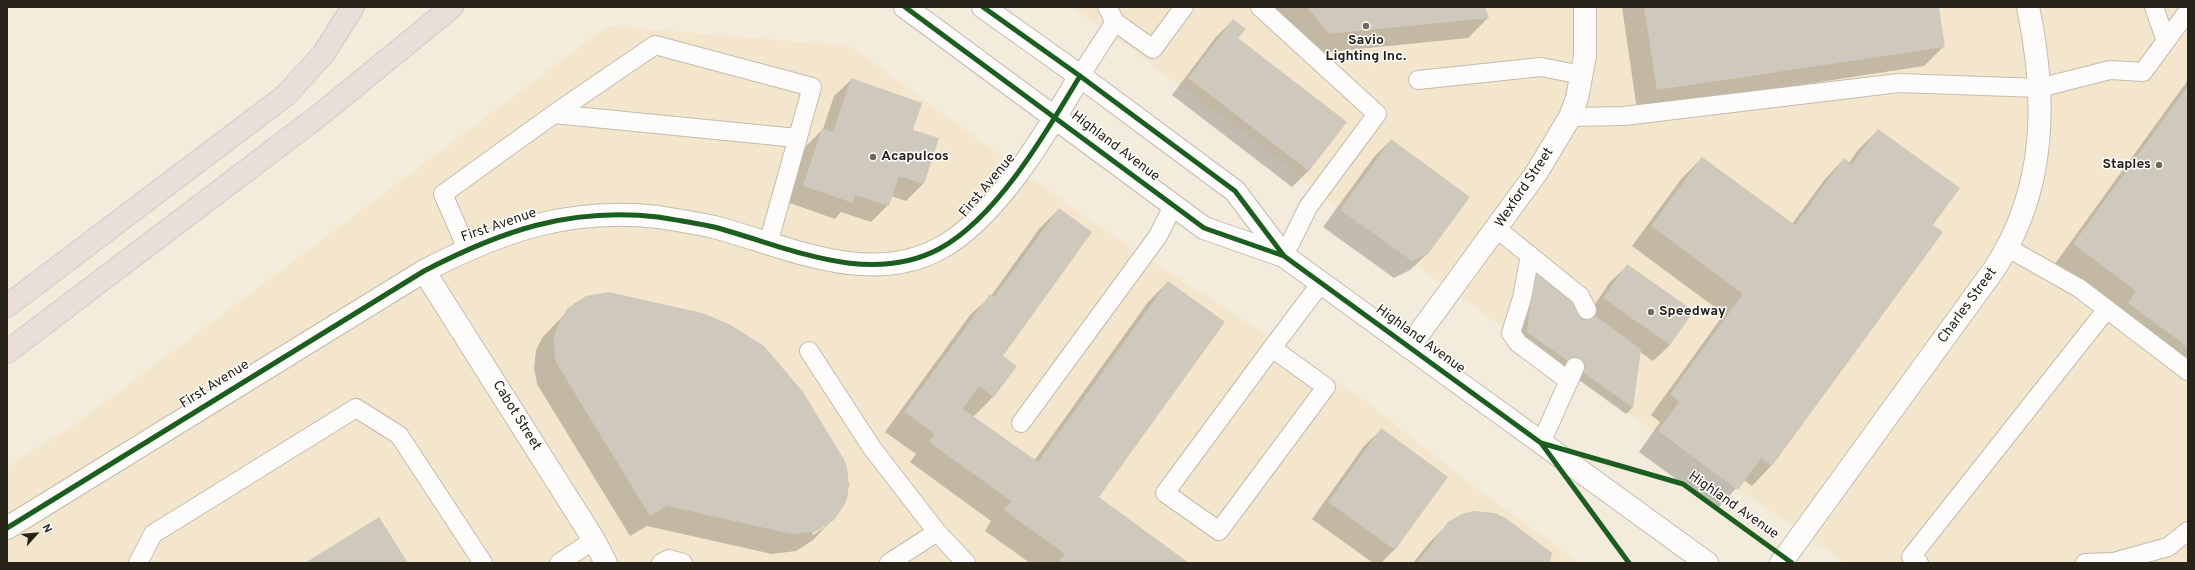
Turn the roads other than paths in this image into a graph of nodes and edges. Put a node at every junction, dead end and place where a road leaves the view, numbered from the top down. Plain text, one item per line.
1 (353, 7) edge
2 (452, 7) edge
3 (905, 7) edge
4 (983, 7) edge
5 (1184, 7) edge
6 (1260, 7) edge
7 (1585, 7) edge
8 (2028, 7) edge
9 (2154, 7) edge
10 (2188, 11) edge
11 (1111, 15) edge
12 (2166, 41) junction
13 (1582, 75) junction
14 (1080, 76) junction
15 (1418, 80) dead end
16 (2039, 88) junction
17 (554, 114) junction
18 (1570, 117) junction
19 (1055, 118) junction
20 (798, 138) junction
21 (1174, 206) junction
22 (1497, 229) junction
23 (768, 244) junction
24 (2008, 248) junction
25 (467, 249) junction
26 (1284, 256) junction
27 (1530, 256) junction
28 (424, 271) junction
29 (1320, 283) junction
30 (7, 306) edge
31 (2107, 309) junction
32 (1588, 310) dead end
33 (1410, 347) junction
34 (1272, 348) junction
35 (809, 351) dead end
36 (7, 352) edge
37 (2188, 371) edge
38 (1021, 423) dead end
39 (1541, 443) junction
40 (7, 528) edge
41 (2188, 531) edge
42 (937, 532) junction
43 (594, 540) junction
44 (138, 563) edge
45 (483, 563) edge
46 (559, 563) edge
47 (606, 563) edge
48 (661, 563) edge
49 (683, 563) edge
50 (889, 563) edge
51 (966, 563) edge
52 (1708, 563) edge
53 (1781, 563) edge
54 (1919, 563) edge
55 (2085, 563) edge

1 - 30 highway
2 - 36 highway
3 - 19 street, Highland Avenue
4 - 14 street, Highland Avenue
5 - 11 lane
6 - 26 lane
7 - 13 street, Wexford Street
8 - 16 street, Charles Street
9 - 12 lane
10 - 12 lane
11 - 14 lane
12 - 16 lane
13 - 15 lane
13 - 18 street, Wexford Street
14 - 19 street, First Avenue
14 - 26 street, Highland Avenue
16 - 18 lane
16 - 24 street, Charles Street
17 - 20 lane
17 - 20 lane
17 - 25 lane
18 - 22 street, Wexford Street
19 - 21 street, Highland Avenue
19 - 23 street, First Avenue
20 - 23 lane
21 - 26 street, Highland Avenue
21 - 38 lane
22 - 27 lane
22 - 33 street, Wexford Street
23 - 25 street, First Avenue
24 - 31 lane
24 - 53 street, Charles Street
25 - 28 street, First Avenue
26 - 29 street, Highland Avenue
27 - 32 lane
27 - 39 lane
28 - 40 street, First Avenue
28 - 43 street, Cabot Street
29 - 33 street, Highland Avenue
29 - 34 lane
31 - 37 lane
31 - 54 lane
33 - 39 street, Highland Avenue
34 - 34 lane
35 - 42 lane
39 - 52 street, Highland Avenue
41 - 55 lane
42 - 50 lane
42 - 51 lane
43 - 46 lane
43 - 47 street, Cabot Street
44 - 45 lane
48 - 49 lane

